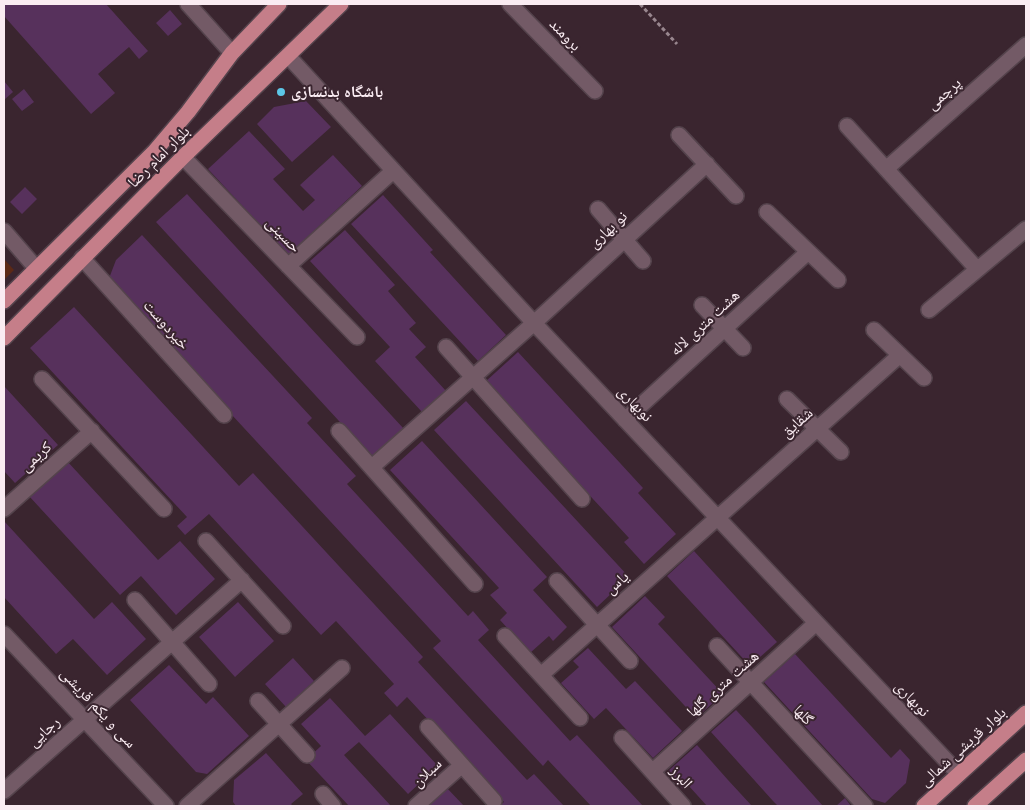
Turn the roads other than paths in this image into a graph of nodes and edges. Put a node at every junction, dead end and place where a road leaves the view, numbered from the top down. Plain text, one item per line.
1 (188, 4) edge
2 (278, 4) edge
3 (340, 4) edge
4 (510, 4) edge
5 (1026, 45) edge
6 (232, 53) junction
7 (288, 56) junction
8 (595, 91) dead end
9 (848, 126) dead end
10 (679, 135) dead end
11 (183, 156) junction
12 (707, 164) junction
13 (886, 169) junction
14 (393, 171) junction
15 (736, 196) dead end
16 (598, 209) dead end
17 (767, 212) dead end
18 (1026, 229) edge
19 (4, 231) edge
20 (624, 240) junction
21 (808, 252) junction
22 (82, 258) junction
23 (644, 261) dead end
24 (288, 266) junction
25 (36, 268) junction
26 (976, 269) junction
27 (838, 280) dead end
28 (4, 301) edge
29 (702, 305) dead end
30 (928, 310) dead end
31 (534, 323) junction
32 (724, 328) junction
33 (874, 330) dead end
34 (357, 337) dead end
35 (4, 338) edge
36 (446, 347) dead end
37 (743, 348) dead end
38 (900, 355) junction
39 (472, 377) junction
40 (924, 378) dead end
41 (42, 379) dead end
42 (787, 399) dead end
43 (224, 415) dead end
44 (625, 420) junction
45 (817, 428) junction
46 (92, 431) junction
47 (339, 431) dead end
48 (841, 452) dead end
49 (372, 467) junction
50 (582, 499) dead end
51 (4, 509) edge
52 (164, 509) dead end
53 (717, 517) junction
54 (206, 541) dead end
55 (242, 580) junction
56 (557, 580) dead end
57 (476, 584) dead end
58 (135, 600) dead end
59 (816, 622) junction
60 (598, 624) junction
61 (283, 626) dead end
62 (4, 634) edge
63 (505, 636) dead end
64 (172, 642) junction
65 (717, 646) dead end
66 (630, 661) dead end
67 (342, 668) dead end
68 (541, 675) junction
69 (209, 684) dead end
70 (750, 684) junction
71 (258, 702) dead end
72 (1026, 713) edge
73 (580, 718) dead end
74 (84, 720) junction
75 (278, 724) junction
76 (428, 726) dead end
77 (622, 738) dead end
78 (307, 756) dead end
79 (1026, 760) edge
80 (462, 765) junction
81 (652, 772) junction
82 (959, 774) junction
83 (4, 791) edge
84 (323, 794) dead end
85 (494, 801) dead end
86 (978, 805) edge
87 (166, 806) edge
88 (187, 806) edge
89 (333, 806) edge
90 (416, 806) edge
91 (683, 806) edge
92 (865, 806) edge
93 (924, 806) edge

1 - 6 street
2 - 6 main road, بلوار امام رضا
3 - 7 main road, بلوار امام رضا
4 - 8 street, برومند
5 - 13 street, پرچمی
6 - 25 main road, بلوار امام رضا
7 - 11 main road, بلوار امام رضا
7 - 14 street, نوبهاری
9 - 13 street
10 - 12 street
11 - 22 main road, بلوار امام رضا
11 - 24 street, حسینی
12 - 15 street
12 - 20 street, نو بهاری
13 - 26 street
14 - 24 street
14 - 31 street, نوبهاری
16 - 20 street
17 - 21 street
18 - 26 street
19 - 25 street
20 - 23 street
20 - 31 street, نو بهاری
21 - 27 street
21 - 32 street, هشت متری لاله
22 - 35 main road, بلوار امام رضا
22 - 43 street, خیردوست
24 - 34 street, حسینی
25 - 28 main road, بلوار امام رضا
26 - 30 street
29 - 32 street
31 - 39 street, نو بهاری
31 - 44 street, نوبهاری
32 - 37 street
32 - 44 street, هشت متری لاله
33 - 38 street
36 - 39 street
38 - 40 street
38 - 45 street, شقایق
39 - 49 street, نو بهاری
39 - 50 street
41 - 46 street
42 - 45 street
44 - 53 street, نوبهاری
45 - 48 street
45 - 53 street, شقایق
46 - 51 street, کریمی
46 - 52 street
47 - 49 street
49 - 57 street
53 - 59 street, نوبهاری
53 - 60 street, یاس
54 - 55 street
55 - 61 street
55 - 64 street, رجایی
56 - 60 street
58 - 64 street
59 - 70 street, هشت متری گلها
59 - 82 street, نوبهاری
60 - 66 street
60 - 68 street, یاس
62 - 74 street, سی و یکم قریشی
63 - 68 street
64 - 69 street
64 - 74 street, رجایی
65 - 70 street, گلها
67 - 75 street
68 - 73 street
70 - 81 street, هشت متری گلها
70 - 92 street, گلها
71 - 75 street
72 - 82 main road, بلوار قریشی شمالی
74 - 83 street, رجایی
74 - 87 street, سی و یکم قریشی
75 - 78 street
75 - 88 street
76 - 80 street
77 - 81 street, البرز
79 - 86 main road
80 - 85 street
80 - 90 street, سبلان
81 - 91 street, البرز
82 - 93 main road, بلوار قریشی شمالی
84 - 89 street

